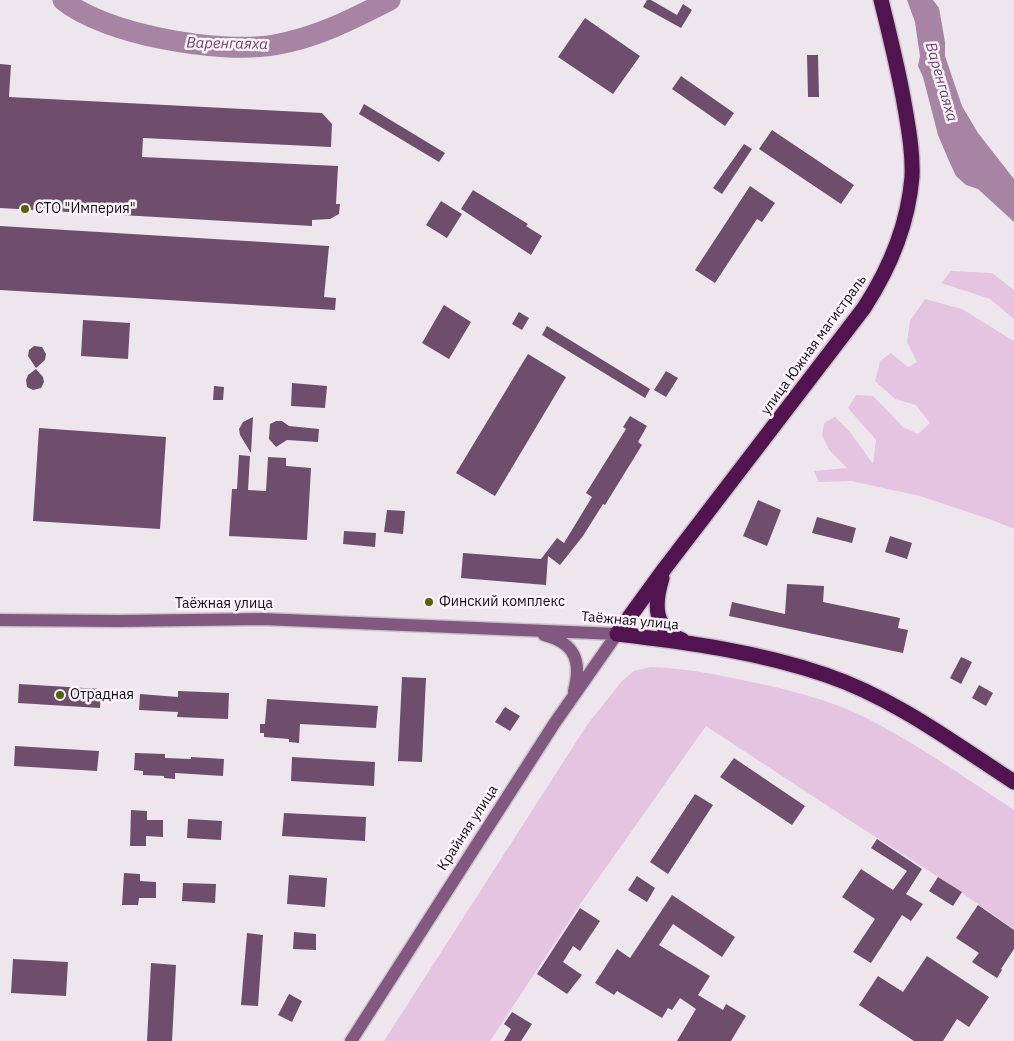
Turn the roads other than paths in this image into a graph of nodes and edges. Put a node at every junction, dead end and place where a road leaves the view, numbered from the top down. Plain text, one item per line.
1 (881, 0) edge
2 (665, 568) junction
3 (0, 620) edge
4 (525, 630) junction
5 (617, 634) junction
6 (693, 644) junction
7 (572, 699) junction
8 (1014, 782) edge
9 (351, 1041) edge

1 - 2 highway, улица Южная магистраль
2 - 5 highway, улица Южная магистраль
2 - 6 highway
3 - 4 street, Таёжная улица
4 - 5 street, Таёжная улица
4 - 7 street
5 - 6 highway, Таёжная улица
5 - 7 street, Крайняя улица
6 - 8 highway, Таёжная улица
7 - 9 street, Крайняя улица

